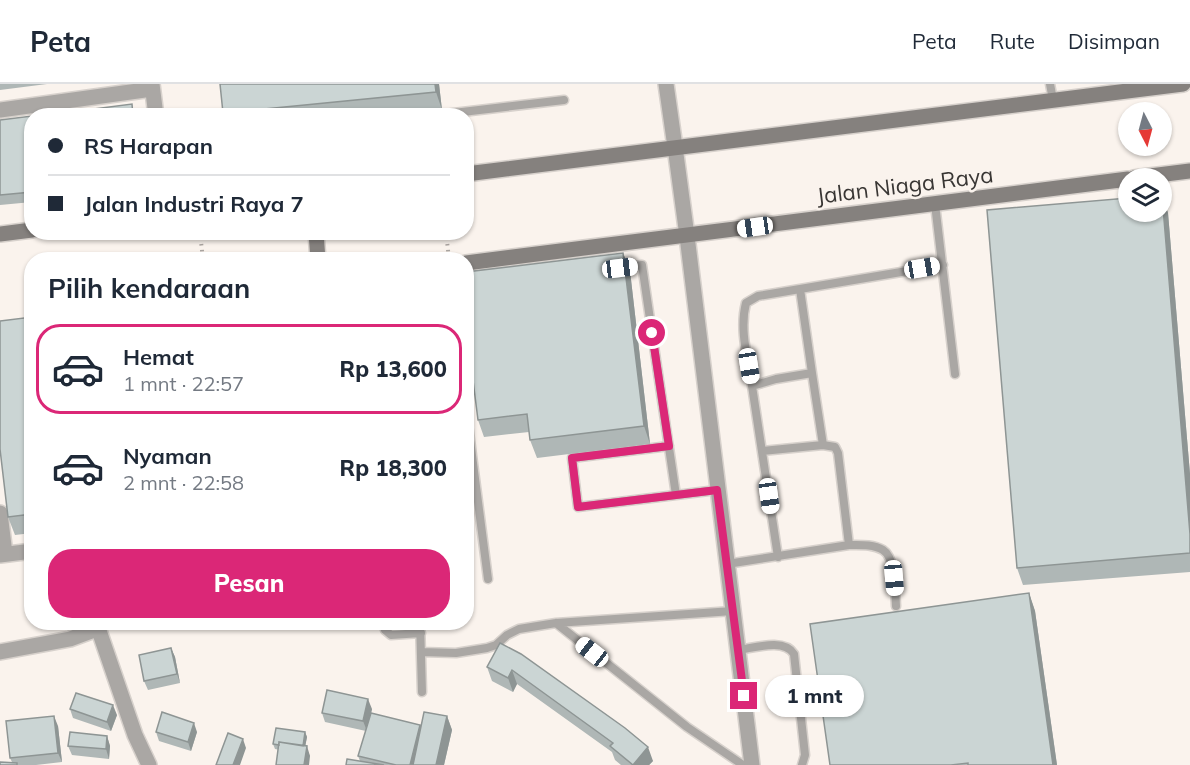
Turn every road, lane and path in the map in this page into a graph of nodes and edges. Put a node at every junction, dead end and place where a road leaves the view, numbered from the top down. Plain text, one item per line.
1 (666, 84) edge
2 (1050, 84) edge
3 (1183, 84) edge
4 (152, 86) edge
5 (564, 100) dead end
6 (1053, 100) junction
7 (155, 108) edge
8 (0, 110) edge
9 (474, 111) edge
10 (675, 147) junction
11 (1190, 171) edge
12 (474, 173) edge
13 (1172, 173) edge
14 (1118, 180) edge
15 (935, 204) junction
16 (24, 231) edge
17 (0, 234) edge
18 (687, 236) junction
19 (474, 262) edge
20 (943, 265) junction
21 (607, 270) edge
22 (800, 289) junction
23 (812, 373) junction
24 (955, 374) dead end
25 (752, 386) junction
26 (823, 445) junction
27 (669, 446) junction
28 (762, 451) junction
29 (474, 471) edge
30 (717, 490) junction
31 (676, 495) junction
32 (0, 513) edge
33 (849, 545) junction
34 (24, 552) edge
35 (2, 555) edge
36 (778, 556) junction
37 (728, 564) junction
38 (488, 579) dead end
39 (896, 606) dead end
40 (733, 611) junction
41 (556, 623) junction
42 (89, 630) edge
43 (98, 630) edge
44 (385, 630) edge
45 (421, 630) edge
46 (421, 633) junction
47 (738, 650) junction
48 (0, 652) edge
49 (421, 652) junction
50 (422, 692) dead end
51 (149, 765) edge
52 (743, 765) edge
53 (752, 765) edge
54 (801, 765) edge

1 - 10 street
2 - 6 lane
3 - 6 main road
4 - 7 street
4 - 8 street
5 - 9 lane
6 - 10 main road
10 - 12 main road
10 - 18 street
11 - 13 main road
14 - 15 main road, Jalan Niaga Raya
15 - 18 main road, Jalan Niaga Raya
15 - 20 lane
16 - 17 main road
18 - 19 main road, Jalan Niaga Raya
18 - 30 street
20 - 22 lane
20 - 24 lane
21 - 27 lane
22 - 23 lane
22 - 25 lane
23 - 25 lane
23 - 26 lane
25 - 28 lane
26 - 28 lane
26 - 33 lane
27 - 31 lane
27 - 31 lane
28 - 36 lane
29 - 38 lane
30 - 31 lane
30 - 37 street
32 - 35 street
33 - 36 lane
33 - 39 lane
34 - 35 street
36 - 37 lane
37 - 40 street
40 - 41 lane
40 - 47 street
41 - 49 lane
41 - 52 lane
42 - 48 street
43 - 51 street
44 - 46 lane
45 - 46 lane
46 - 49 lane
47 - 53 street
47 - 54 lane
49 - 50 lane

